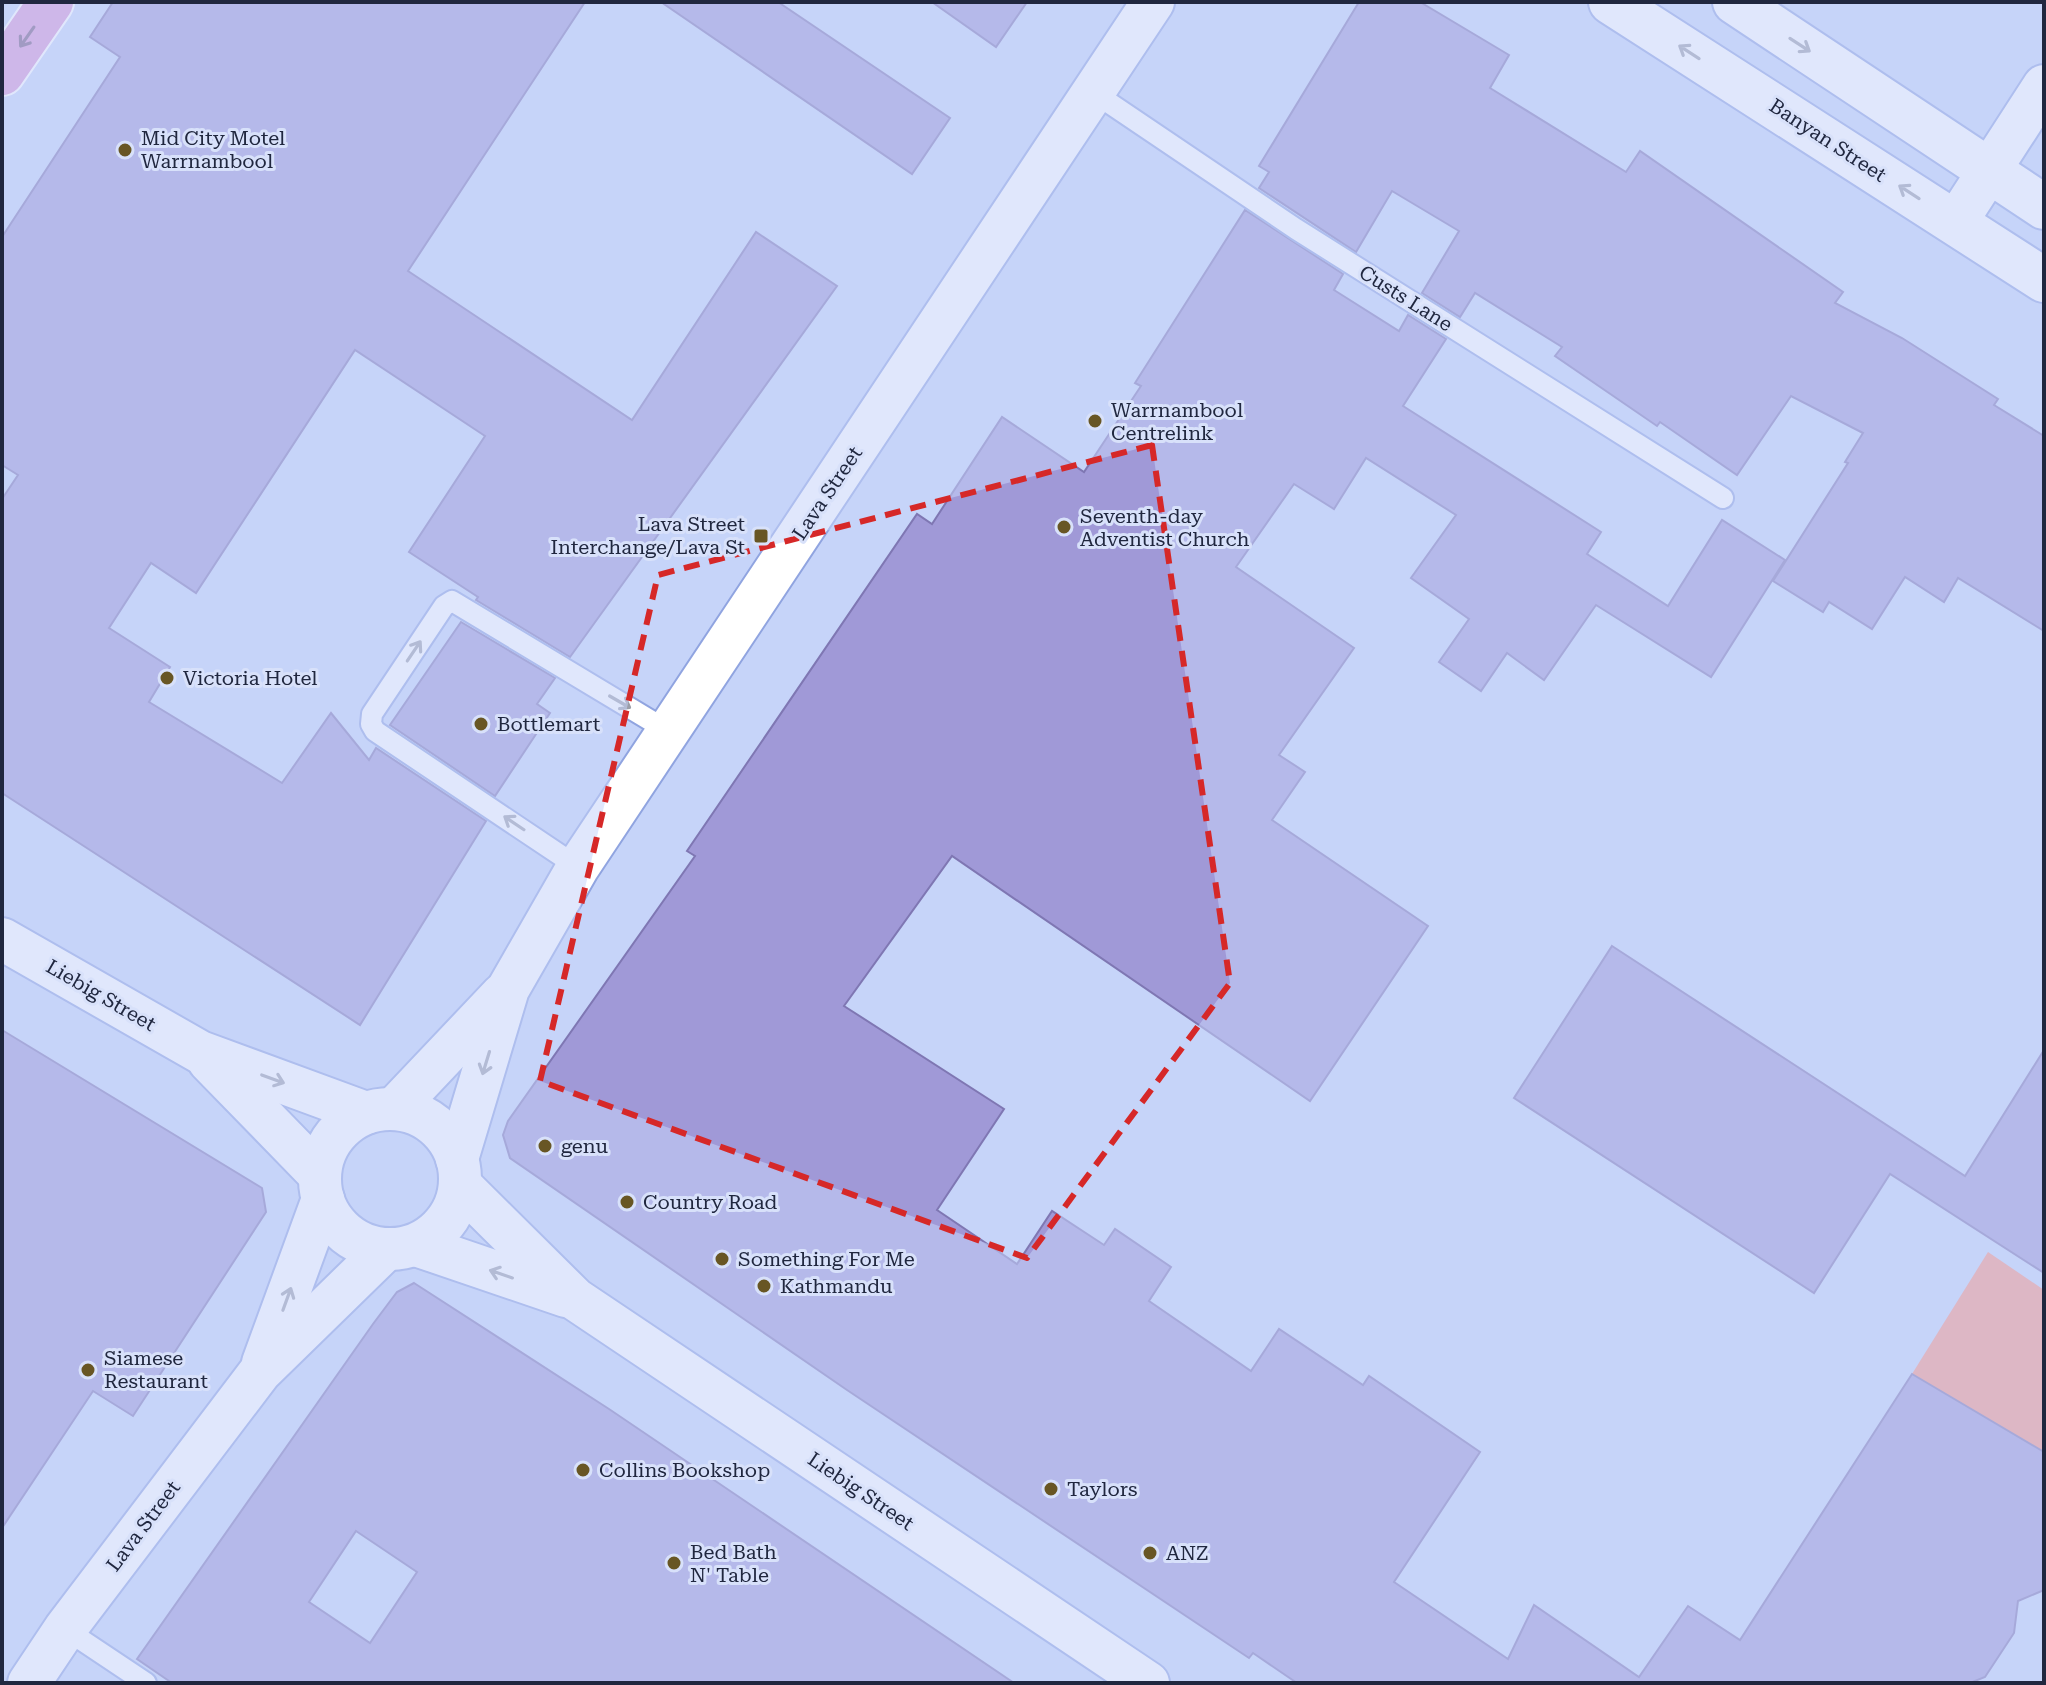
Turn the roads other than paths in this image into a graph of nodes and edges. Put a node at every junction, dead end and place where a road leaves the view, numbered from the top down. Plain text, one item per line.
1 (51, 2) edge
2 (1153, 2) edge
3 (1611, 2) edge
4 (1735, 2) edge
5 (2, 73) edge
6 (2044, 86) edge
7 (1093, 92) junction
8 (1989, 169) junction
9 (2044, 207) edge
10 (1956, 222) junction
11 (2044, 280) edge
12 (1723, 498) dead end
13 (668, 731) junction
14 (578, 867) junction
15 (2, 939) edge
16 (508, 989) junction
17 (200, 1052) junction
18 (381, 1111) junction
19 (459, 1172) junction
20 (321, 1187) junction
21 (401, 1248) junction
22 (575, 1299) junction
23 (260, 1372) junction
24 (65, 1629) junction
25 (29, 1683) edge
26 (146, 1683) edge
27 (1148, 1683) edge

1 -> 5 highway
2 - 7 street, Lava Street
10 -> 3 street, Banyan Street
4 -> 8 street
6 - 8 street
7 - 12 lane, Custs Lane
7 - 13 street, Lava Street
8 - 9 street
8 - 10 street
10 - 11 street, Banyan Street
13 - 14 street, Lava Street
14 -> 13 lane
14 - 16 street, Lava Street
15 - 17 street, Liebig Street
16 - 18 street, Lava Street
16 -> 19 street, Lava Street
17 -> 18 street, Liebig Street
17 - 20 street, Liebig Street
18 - 19 street
18 - 20 street
19 - 21 street
19 - 22 street, Liebig Street
20 - 21 street
23 -> 20 street, Lava Street
22 -> 21 street, Liebig Street
21 - 23 street, Lava Street
22 - 27 street, Liebig Street
23 - 24 street, Lava Street
24 - 25 street, Lava Street
24 - 26 lane

